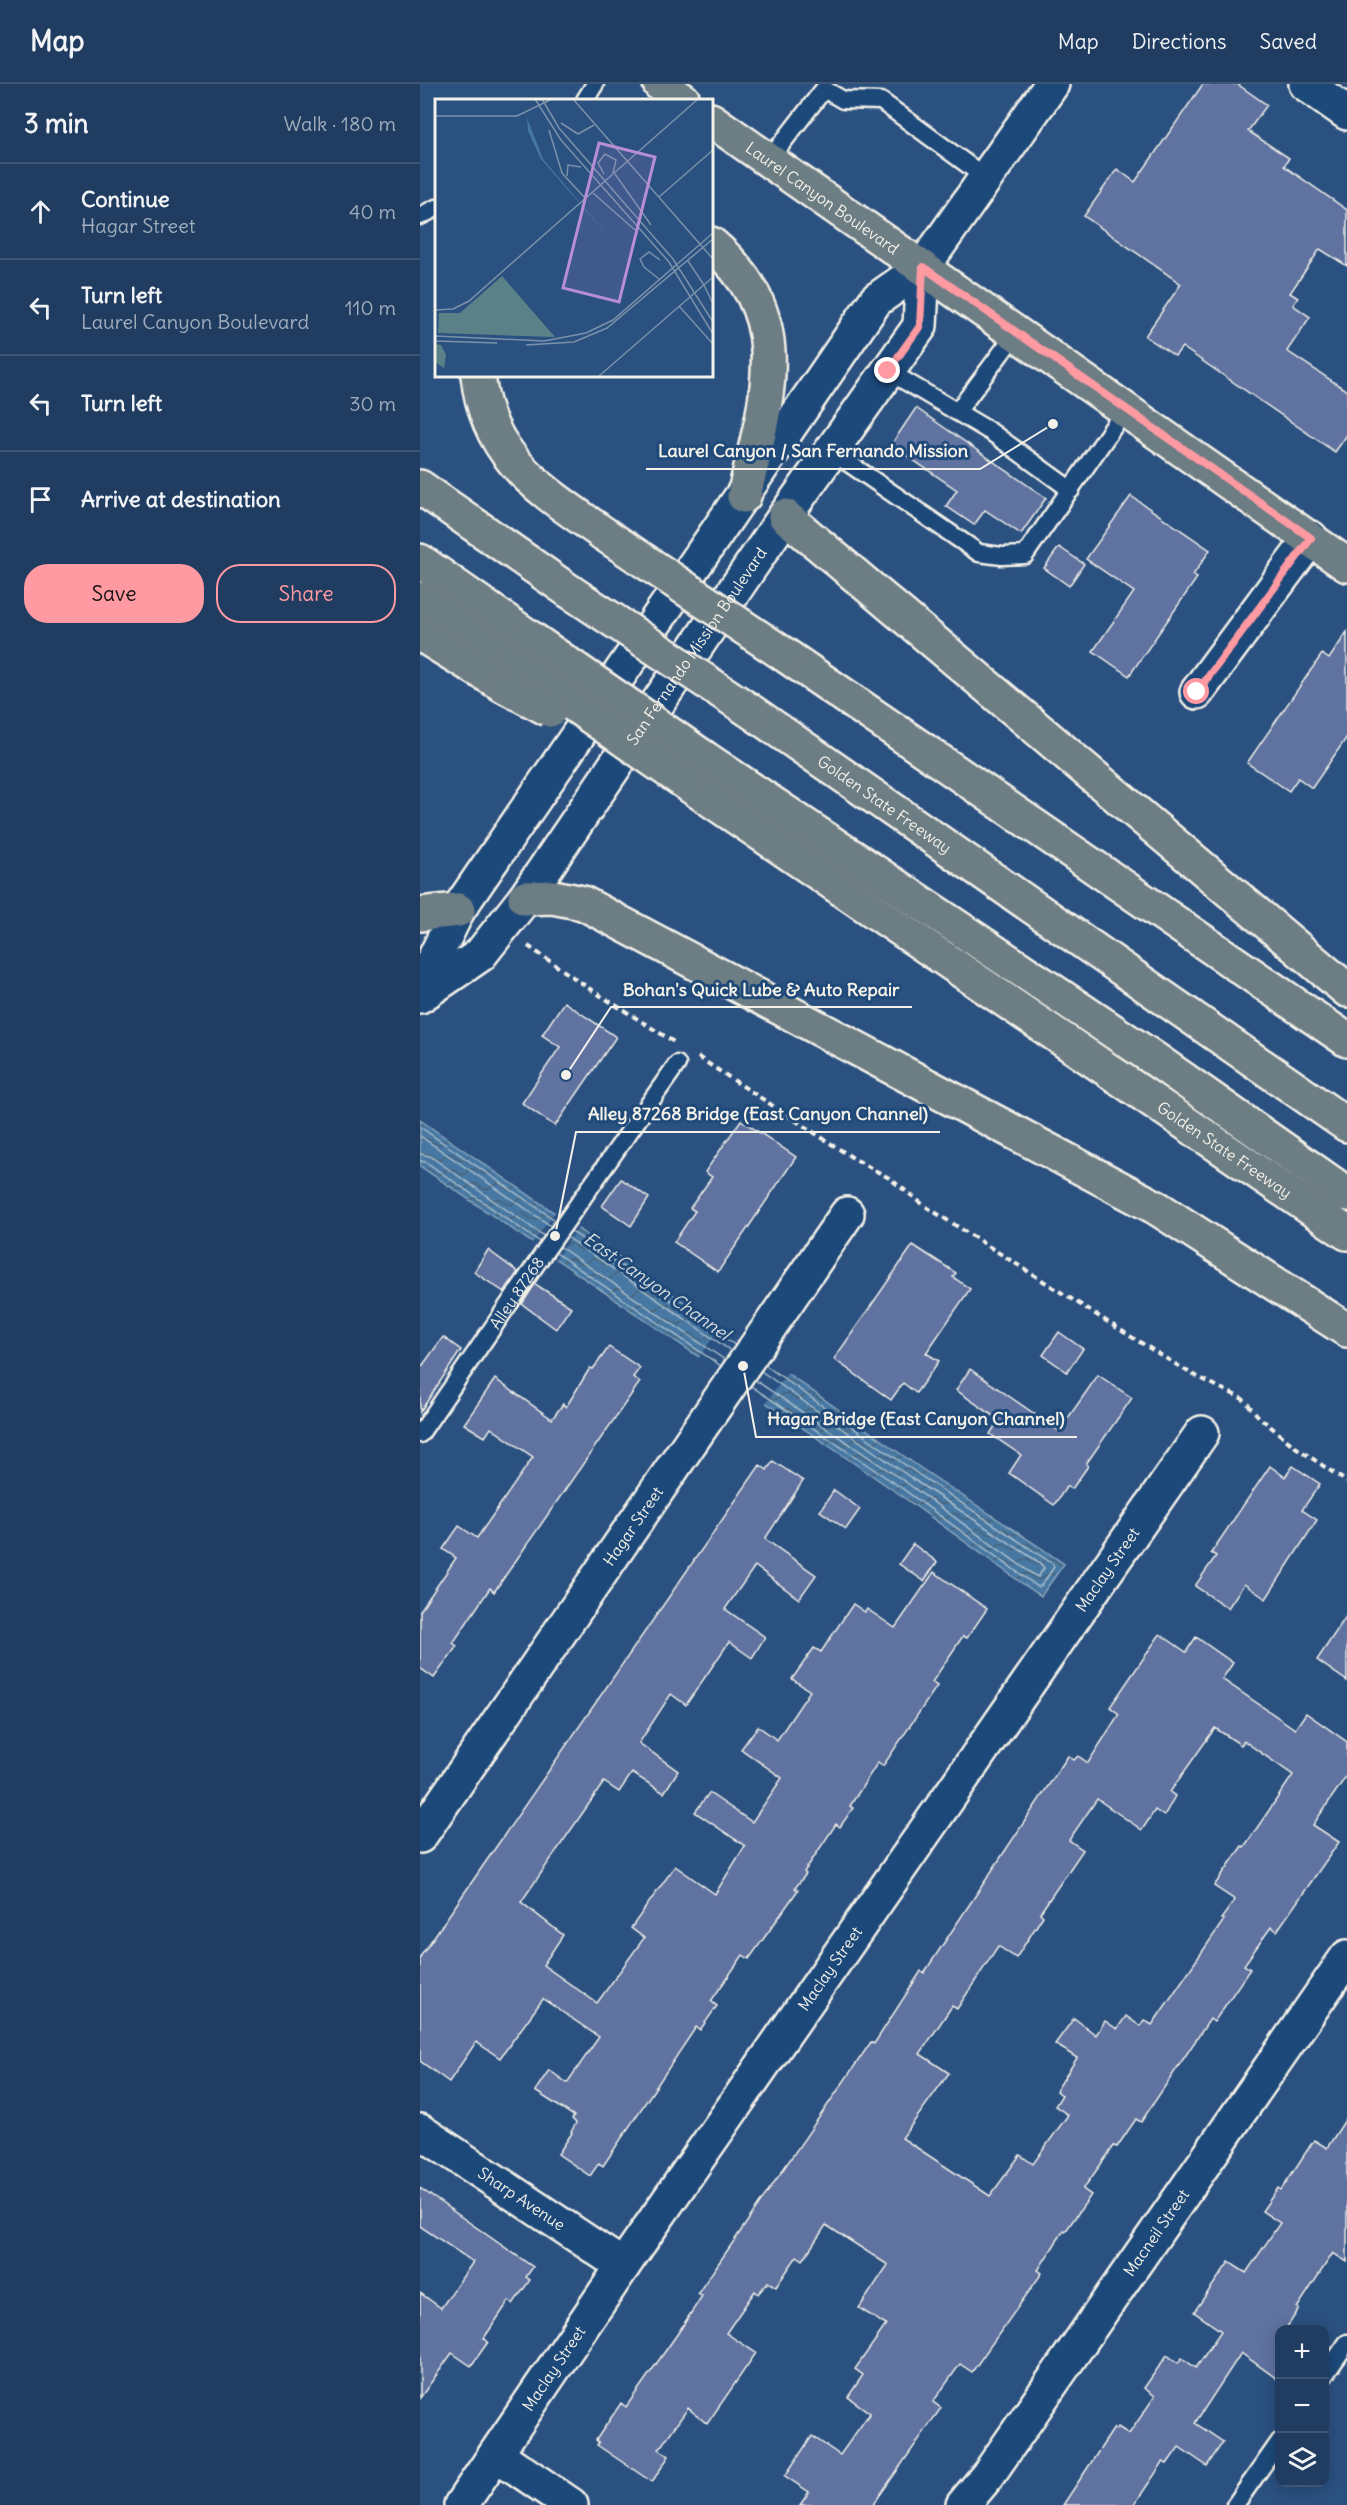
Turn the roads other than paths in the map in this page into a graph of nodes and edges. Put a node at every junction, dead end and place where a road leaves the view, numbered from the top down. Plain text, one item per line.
1 (595, 84) edge
2 (660, 84) edge
3 (1052, 84) edge
4 (1306, 84) edge
5 (586, 99) edge
6 (682, 99) edge
7 (1347, 113) edge
8 (712, 121) edge
9 (769, 160) junction
10 (986, 178) junction
11 (435, 208) edge
12 (420, 216) edge
13 (712, 245) edge
14 (923, 267) junction
15 (1016, 333) junction
16 (888, 371) junction
17 (478, 376) edge
18 (1125, 410) junction
19 (957, 412) junction
20 (831, 451) junction
21 (420, 488) edge
22 (1071, 490) junction
23 (744, 496) junction
24 (785, 516) junction
25 (1311, 538) junction
26 (420, 561) edge
27 (1347, 565) edge
28 (420, 599) edge
29 (420, 634) edge
30 (514, 661) junction
31 (1197, 692) dead end
32 (697, 772) junction
33 (525, 898) junction
34 (458, 910) junction
35 (420, 914) edge
36 (420, 988) edge
37 (1347, 990) edge
38 (420, 996) edge
39 (1347, 1040) edge
40 (677, 1064) dead end
41 (1347, 1125) edge
42 (1347, 1194) edge
43 (847, 1214) dead end
44 (1347, 1233) edge
45 (1347, 1330) edge
46 (1202, 1433) dead end
47 (420, 1434) edge
48 (420, 1836) edge
49 (1347, 1957) edge
50 (420, 2131) edge
51 (623, 2266) junction
52 (1347, 2343) edge
53 (1329, 2369) edge
54 (1275, 2448) edge
55 (496, 2454) junction
56 (461, 2505) edge
57 (571, 2505) edge
58 (963, 2505) edge
59 (1235, 2505) edge

1 - 5 lane
2 - 6 main road
3 - 10 street
4 - 7 street
8 - 9 main road, Laurel Canyon Boulevard
9 - 10 lane
9 - 14 main road, Laurel Canyon Boulevard
10 - 14 street
11 - 12 lane
13 - 23 main road
14 - 15 main road, Laurel Canyon Boulevard
14 - 16 street, San Fernando Mission Boulevard
14 - 23 street
15 - 18 main road, Laurel Canyon Boulevard
15 - 19 lane
16 - 19 lane
16 - 20 street, San Fernando Mission Boulevard
17 - 39 main road, bridge
18 - 22 lane
18 - 25 main road, Laurel Canyon Boulevard
19 - 22 lane
20 - 22 lane
20 - 24 street, San Fernando Mission Boulevard
21 - 41 main road, Golden State Freeway, bridge
23 - 34 street
24 - 33 street, San Fernando Mission Boulevard
24 - 37 main road
25 - 27 main road, Laurel Canyon Boulevard
25 - 31 street
26 - 30 main road
28 - 30 main road, Golden State Freeway
29 - 30 main road
30 - 32 main road, Golden State Freeway, bridge
32 - 42 main road
32 - 44 main road, Golden State Freeway
33 - 38 street, San Fernando Mission Boulevard
33 - 45 main road
34 - 35 main road
34 - 36 street
40 - 47 lane, Alley 87268
43 - 48 street, Hagar Street
46 - 51 street, Maclay Street
49 - 58 street, Macneil Street
50 - 51 street, Sharp Avenue
51 - 55 street, Maclay Street
52 - 53 lane
54 - 59 lane
55 - 56 street, Maclay Street
55 - 57 street

